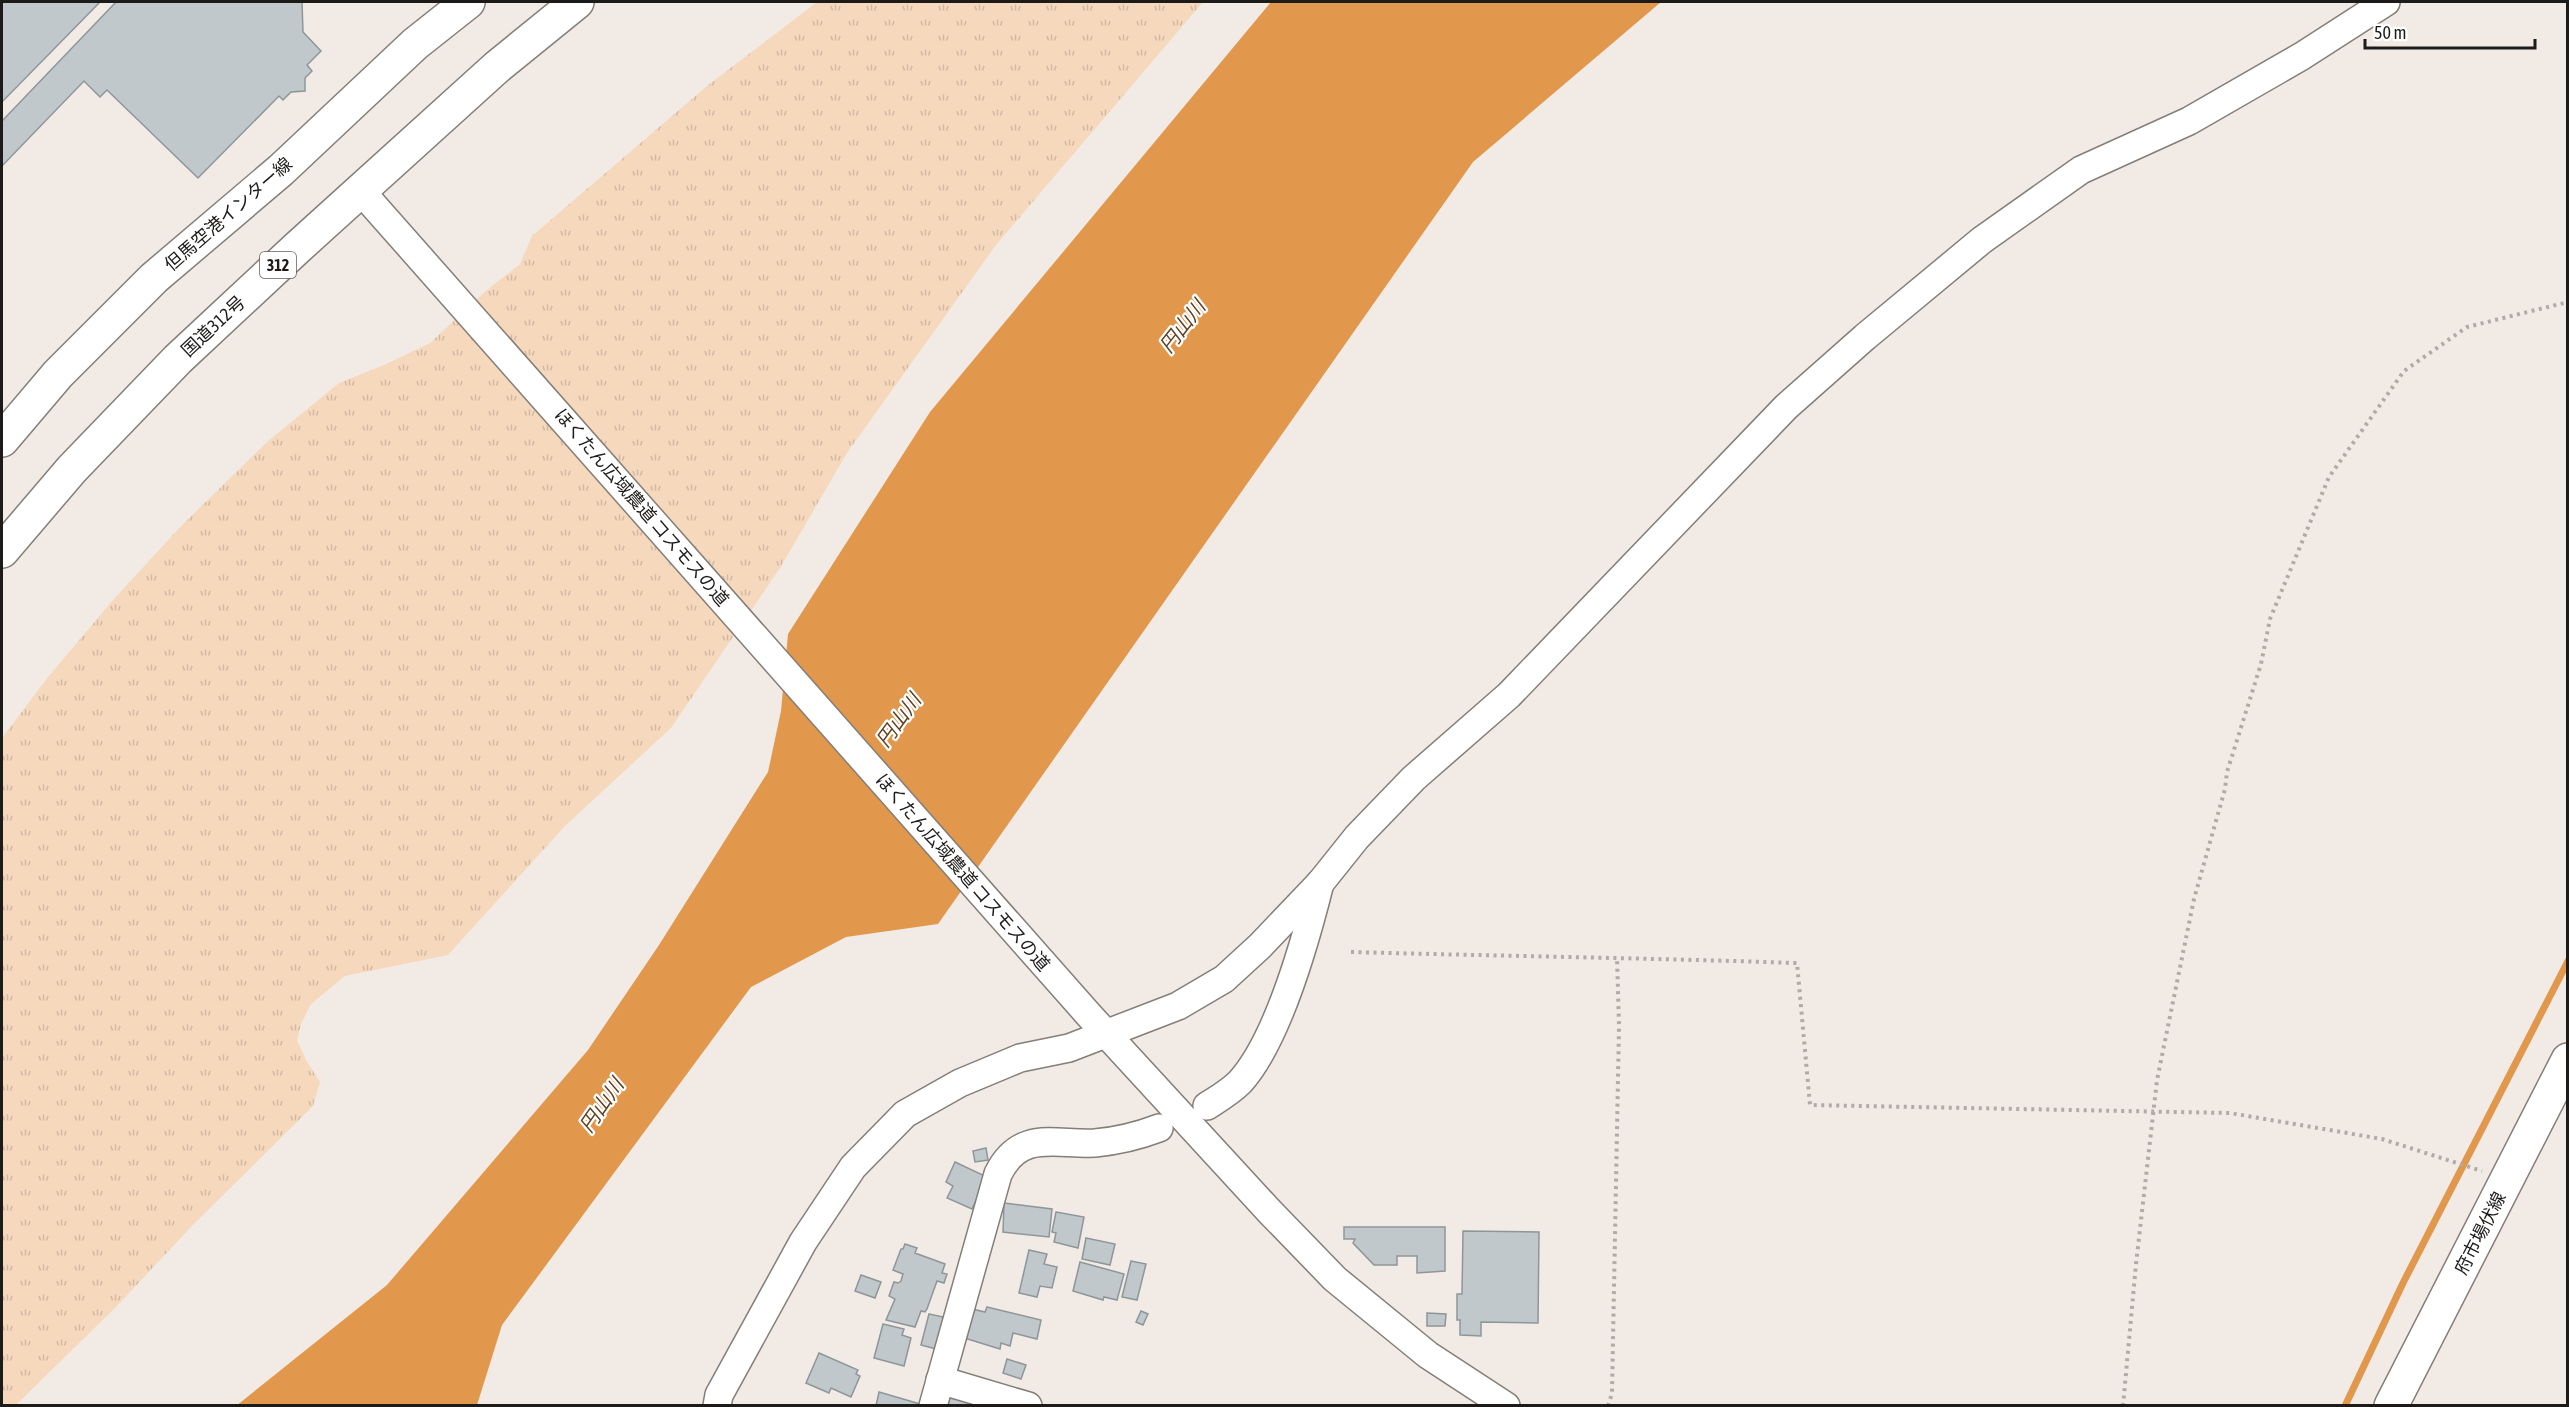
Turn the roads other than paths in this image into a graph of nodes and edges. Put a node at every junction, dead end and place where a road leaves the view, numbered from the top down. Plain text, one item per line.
1 (468, 2) edge
2 (577, 2) edge
3 (2386, 2) edge
4 (360, 190) junction
5 (2, 440) edge
6 (2, 550) edge
7 (1321, 882) junction
8 (1097, 1024) junction
9 (2567, 1063) edge
10 (1207, 1106) dead end
11 (1159, 1128) dead end
12 (937, 1393) edge
13 (717, 1406) edge
14 (1028, 1406) edge
15 (1506, 1406) edge
16 (2391, 1406) edge

1 - 5 main road, 但馬空港インター線
2 - 4 main road, 国道312号 / 312
3 - 7 street
4 - 6 main road, 国道312号 / 312
4 - 8 street, ほくたん広域農道 コスモスの道
7 - 8 street
7 - 10 street
8 - 13 street
8 - 15 street, ほくたん広域農道 コスモスの道
9 - 16 main road, 府市場伏線
11 - 12 street
12 - 14 street

